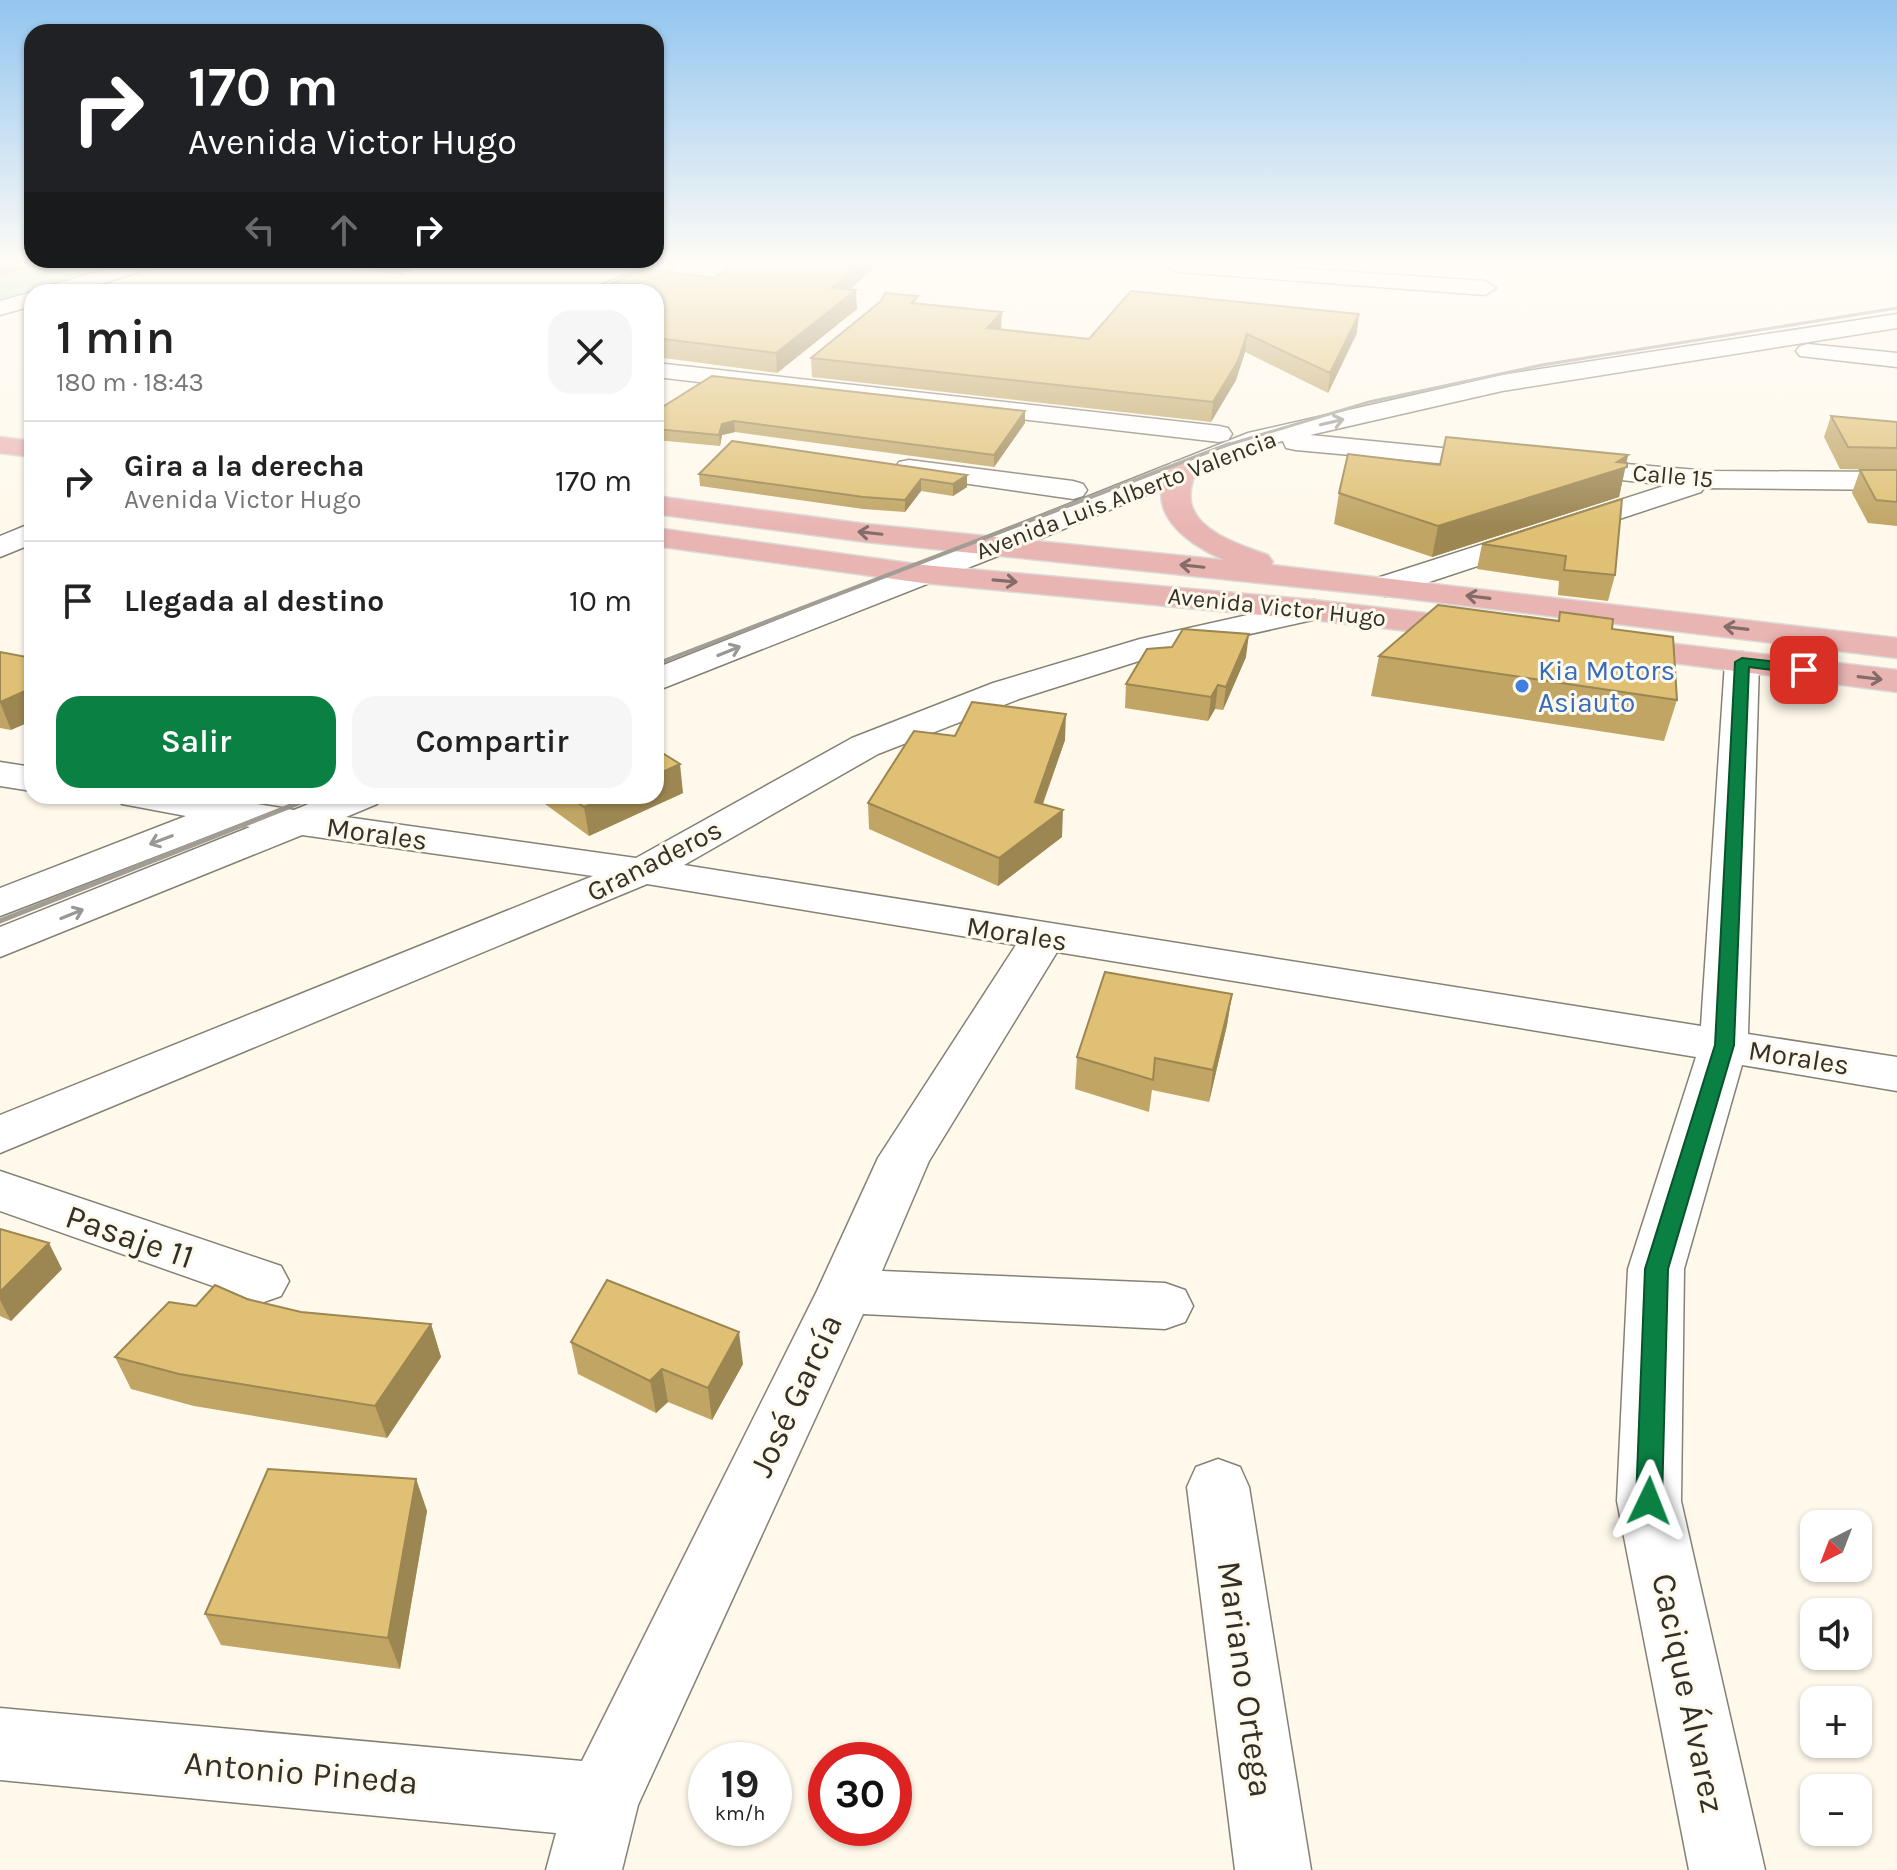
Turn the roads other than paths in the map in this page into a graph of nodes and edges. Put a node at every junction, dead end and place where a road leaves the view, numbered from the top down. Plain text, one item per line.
1 (1566, 353) edge
2 (1698, 353) edge
3 (1824, 353) edge
4 (1897, 360) edge
5 (809, 364) dead end
6 (664, 371) edge
7 (785, 383) junction
8 (0, 421) edge
9 (24, 423) edge
10 (1219, 434) junction
11 (1258, 439) junction
12 (0, 445) edge
13 (24, 448) edge
14 (889, 465) edge
15 (1182, 470) junction
16 (1709, 480) junction
17 (1897, 481) edge
18 (1073, 490) junction
19 (664, 506) edge
20 (24, 536) edge
21 (664, 538) edge
22 (950, 542) junction
23 (997, 546) junction
24 (0, 548) edge
25 (872, 567) junction
26 (923, 574) junction
27 (1385, 586) junction
28 (1305, 593) junction
29 (1511, 634) edge
30 (1588, 643) edge
31 (664, 647) edge
32 (1897, 648) edge
33 (1742, 662) junction
34 (664, 677) edge
35 (1897, 681) edge
36 (0, 774) edge
37 (24, 778) edge
38 (185, 804) edge
39 (316, 804) edge
40 (286, 809) edge
41 (234, 812) junction
42 (643, 871) junction
43 (0, 903) edge
44 (1043, 938) junction
45 (0, 943) edge
46 (1724, 1045) junction
47 (1897, 1074) edge
48 (0, 1135) edge
49 (0, 1191) edge
50 (261, 1281) dead end
51 (845, 1291) junction
52 (1165, 1306) dead end
53 (1218, 1487) dead end
54 (0, 1744) edge
55 (602, 1800) junction
56 (584, 1870) edge
57 (1273, 1870) edge
58 (1727, 1870) edge

1 - 10 street, Avenida Luis Alberto Valencia
11 -> 2 street, Avenida Luis Alberto Valencia
3 - 4 street
5 - 7 street
6 - 7 street
7 - 10 street
8 - 9 main road
10 - 18 street, Avenida Luis Alberto Valencia
11 - 15 street, Avenida Luis Alberto Valencia
11 - 16 street, Calle 15
12 - 13 main road
14 - 18 street
15 - 23 street, Avenida Luis Alberto Valencia
15 - 28 main road
16 - 17 street, Calle 15
16 - 27 street
18 - 22 street, Avenida Luis Alberto Valencia
22 -> 19 main road, Avenida Victor Hugo
20 - 24 street
21 - 25 main road, Avenida Victor Hugo
22 - 23 main road, Avenida Victor Hugo
22 - 25 street, Avenida Luis Alberto Valencia
23 - 26 street, Avenida Luis Alberto Valencia
28 -> 23 main road, Avenida Victor Hugo
25 - 26 main road, Avenida Victor Hugo
25 - 31 street, Avenida Luis Alberto Valencia
26 -> 28 main road, Avenida Victor Hugo
34 -> 26 street, Avenida Luis Alberto Valencia
27 - 28 main road, Avenida Victor Hugo
32 -> 27 main road, Avenida Victor Hugo
28 - 29 main road, Avenida Victor Hugo
28 - 42 street, Granaderos
30 - 33 main road
33 -> 35 main road
33 - 46 street, Cacique Álvarez
36 - 37 street
38 - 41 street, Morales
39 - 40 street
40 - 41 street, Morales
40 - 42 street, Morales
45 -> 40 street
41 -> 43 street
42 - 44 street, Morales
42 - 48 street, Granaderos
44 - 46 street, Morales
44 - 51 street, José García
46 - 47 street, Morales
46 - 58 street, Cacique Álvarez
49 - 50 street, Pasaje 11
51 - 52 street
51 - 55 street, José García
53 - 57 street, Mariano Ortega
54 - 55 street, Antonio Pineda
55 - 56 street, José García

